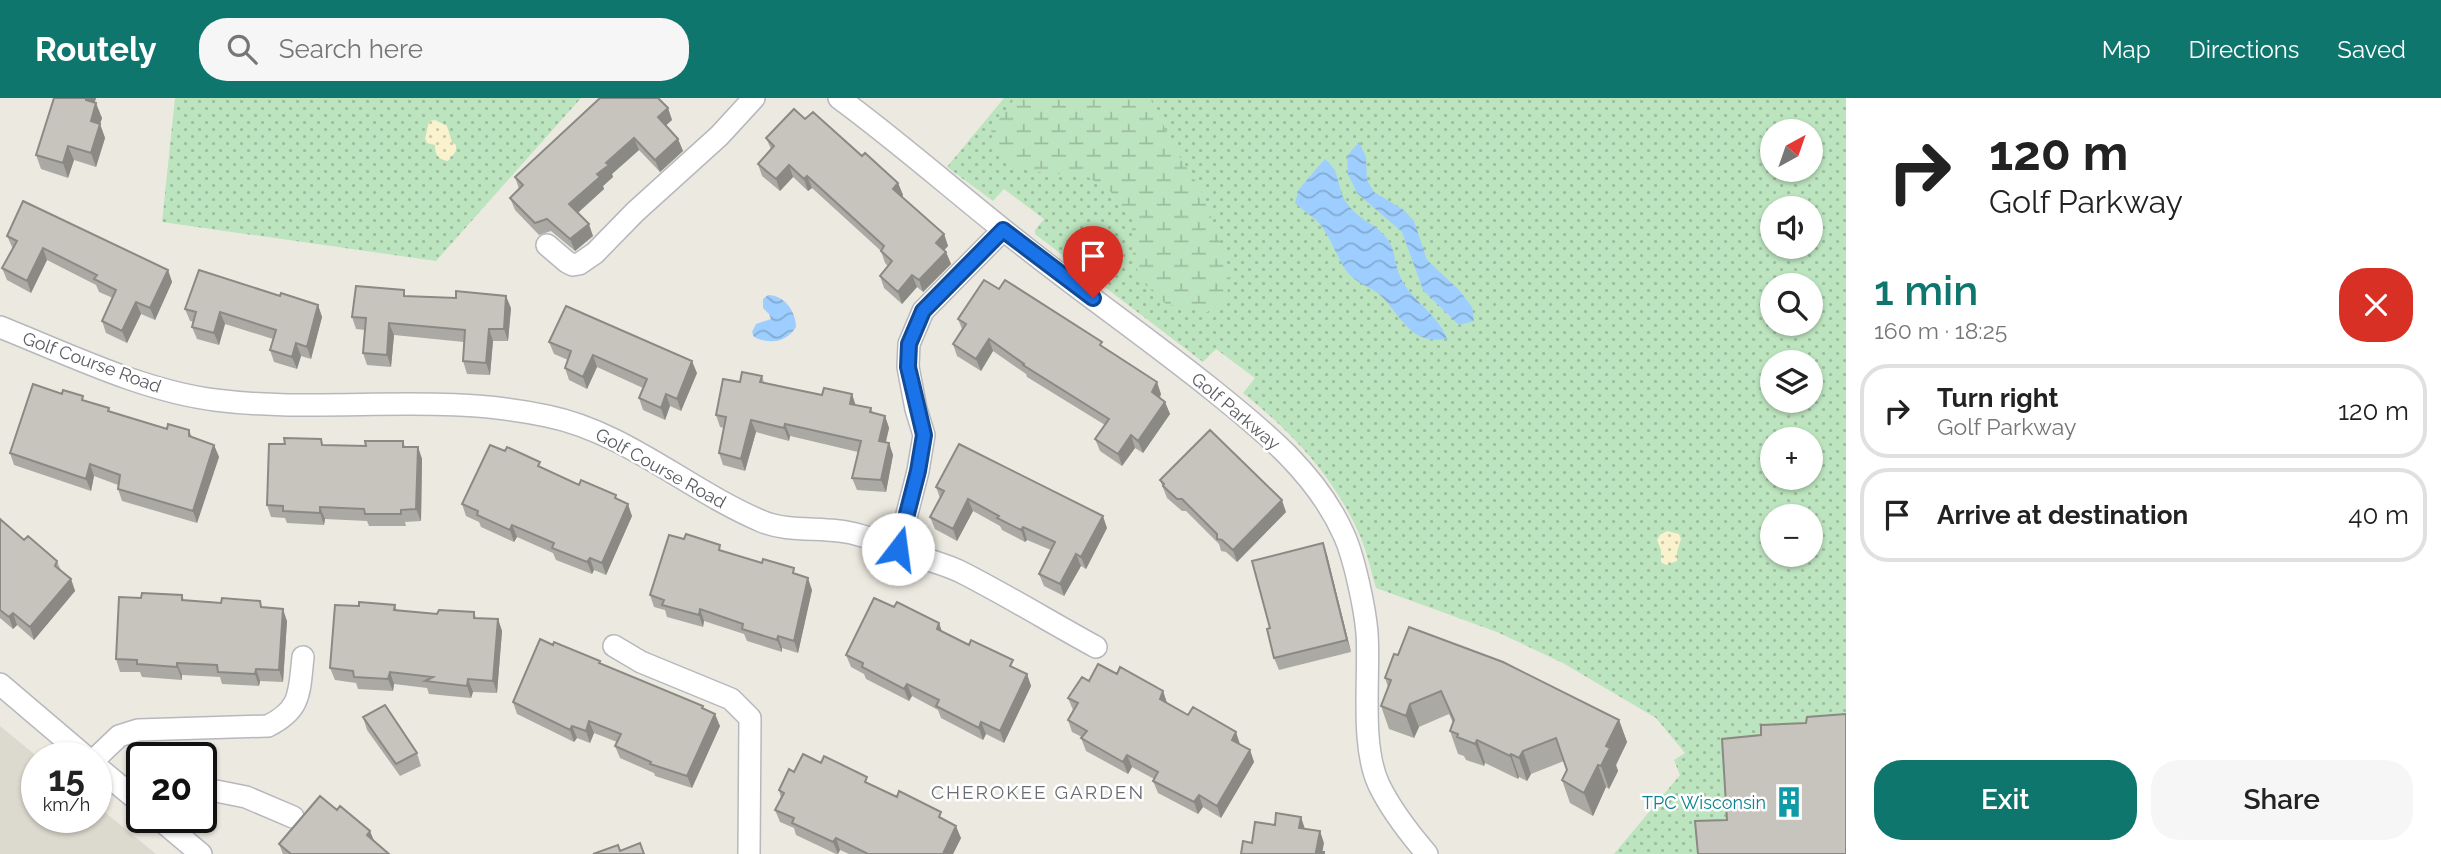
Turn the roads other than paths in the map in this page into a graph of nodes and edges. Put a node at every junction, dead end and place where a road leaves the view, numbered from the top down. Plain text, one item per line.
1 (754, 98) edge
2 (839, 98) edge
3 (1003, 230) junction
4 (547, 245) dead end
5 (0, 327) edge
6 (898, 549) junction
7 (614, 646) dead end
8 (1096, 647) dead end
9 (303, 657) dead end
10 (0, 684) edge
11 (68, 742) edge
12 (112, 743) edge
13 (112, 779) edge
14 (126, 791) edge
15 (217, 791) edge
16 (293, 817) dead end
17 (176, 833) edge
18 (201, 854) edge
19 (749, 854) edge
20 (1427, 854) edge

1 - 4 street
2 - 3 street, Golf Parkway
3 - 6 street
3 - 20 street, Golf Parkway
5 - 6 street, Golf Course Road
6 - 8 street, Golf Course Road
7 - 19 street
9 - 12 street
10 - 11 street
13 - 14 street
15 - 16 street
17 - 18 street

